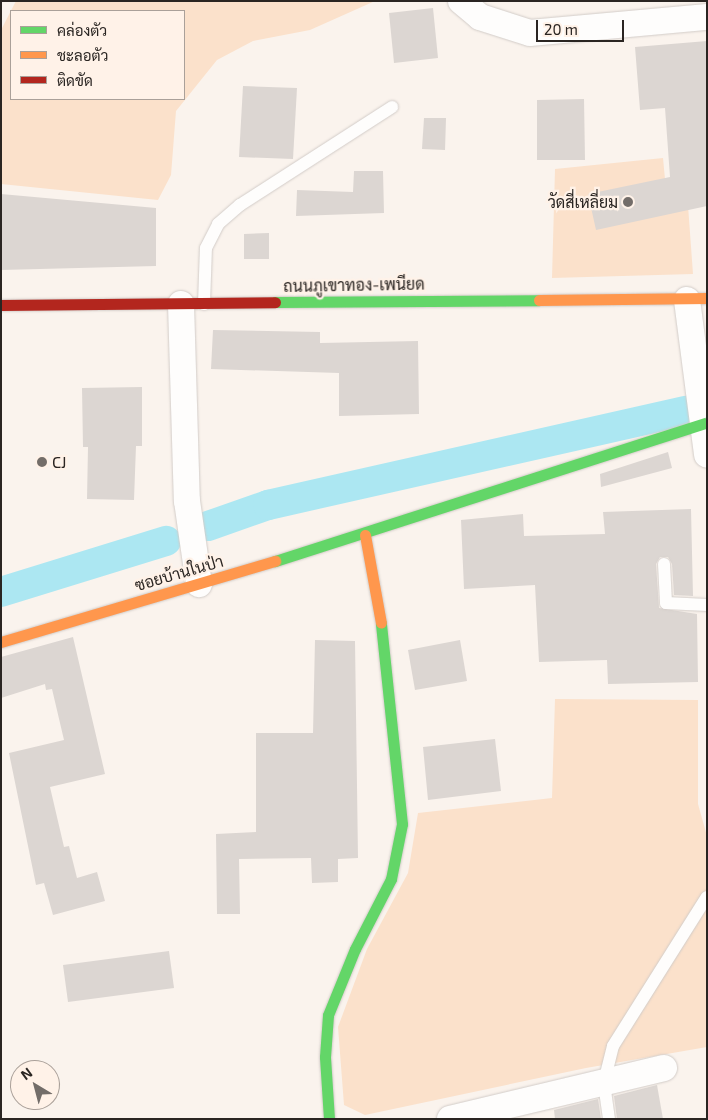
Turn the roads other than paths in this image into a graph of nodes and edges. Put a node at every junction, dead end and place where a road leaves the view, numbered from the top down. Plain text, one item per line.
1 (461, 1) edge
2 (707, 18) edge
3 (392, 107) dead end
4 (697, 299) edge
5 (193, 304) junction
6 (1, 305) edge
7 (705, 423) junction
8 (707, 455) edge
9 (366, 536) junction
10 (664, 564) dead end
11 (198, 584) junction
12 (707, 605) edge
13 (1, 642) edge
14 (707, 897) edge
15 (664, 1068) dead end
16 (604, 1082) junction
17 (329, 1119) edge
18 (450, 1119) edge
19 (609, 1119) edge

1 - 2 street
3 - 5 lane
4 - 5 street, ถนนภูเขาทอง-เพนียด
4 - 7 street
5 - 6 street, ถนนภูเขาทอง-เพนียด
5 - 11 street
7 - 8 street
7 - 9 street, ซอยบ้านในป่า
9 - 11 street, ซอยบ้านในป่า
9 - 17 street
10 - 12 lane
11 - 13 street, ซอยบ้านในป่า
14 - 16 lane
15 - 16 street
16 - 18 street
16 - 19 lane

